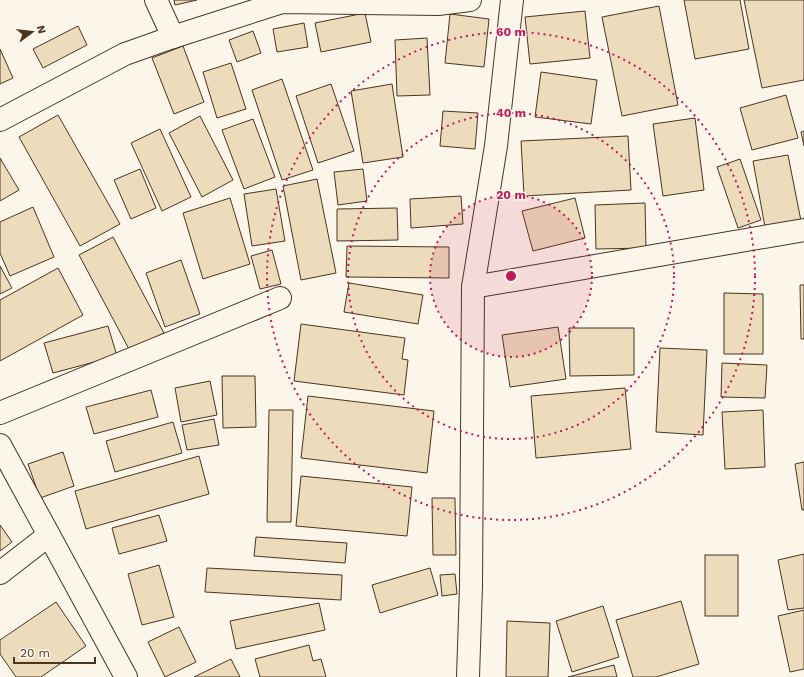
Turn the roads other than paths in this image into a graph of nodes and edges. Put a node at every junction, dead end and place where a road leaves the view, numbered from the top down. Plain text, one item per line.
1 (156, 0) edge
2 (470, 0) edge
3 (512, 0) edge
4 (173, 37) junction
5 (0, 120) edge
6 (804, 230) edge
7 (473, 287) junction
8 (280, 298) dead end
9 (0, 413) edge
10 (0, 445) edge
11 (49, 535) junction
12 (0, 573) edge
13 (126, 677) edge
14 (468, 677) edge

1 - 4 street
2 - 4 street
3 - 7 street
4 - 5 street
6 - 7 street
7 - 14 street
8 - 9 street
10 - 11 street
11 - 12 street
11 - 13 street

